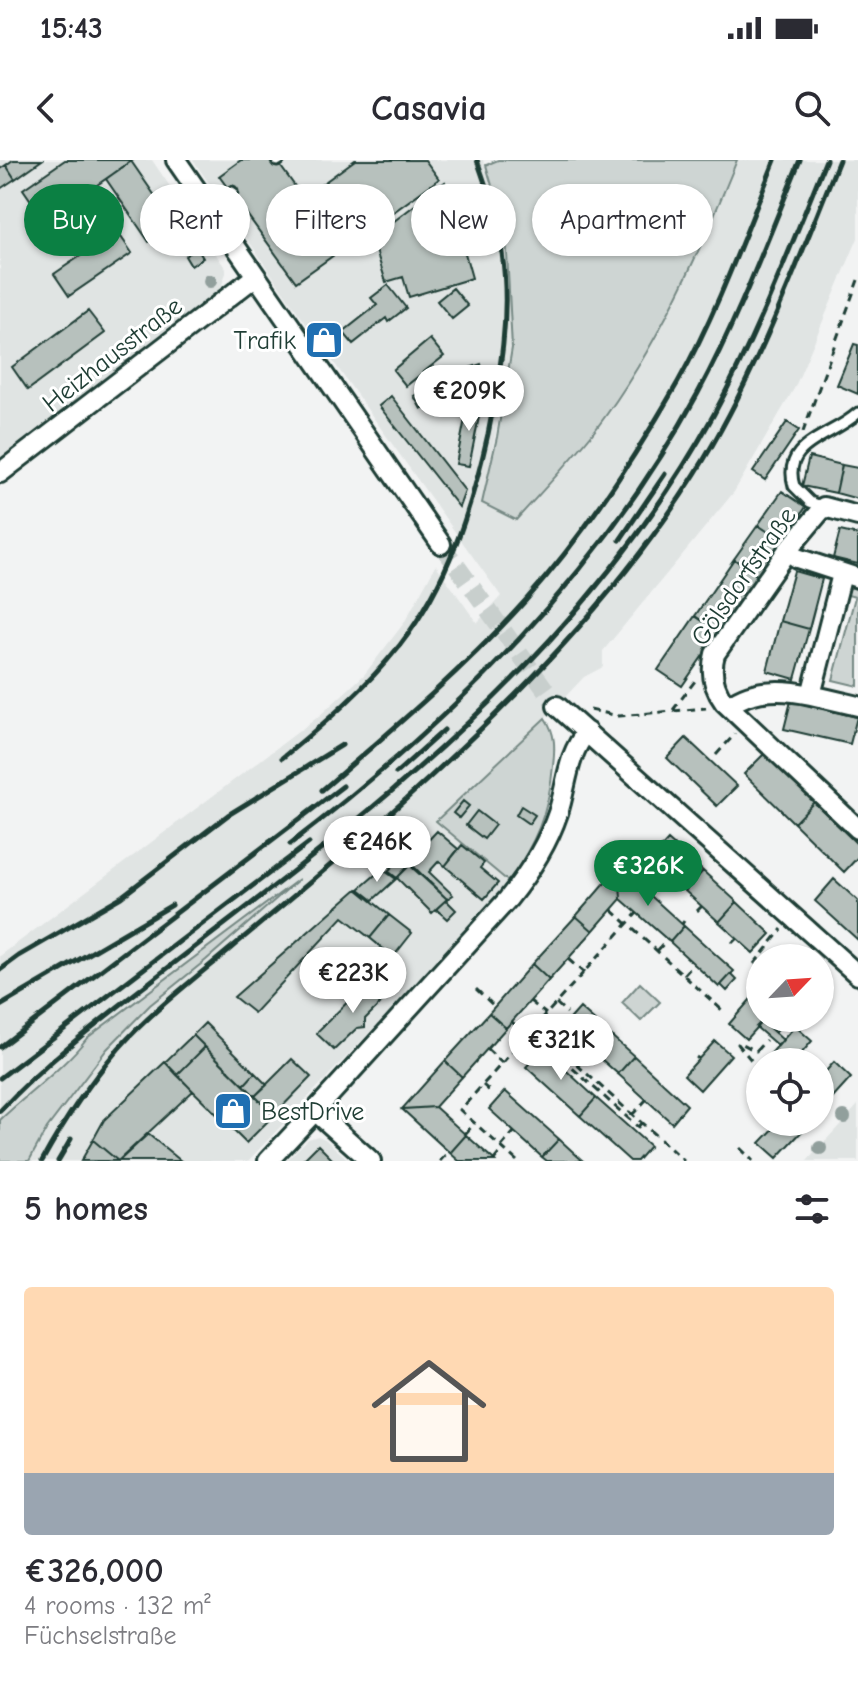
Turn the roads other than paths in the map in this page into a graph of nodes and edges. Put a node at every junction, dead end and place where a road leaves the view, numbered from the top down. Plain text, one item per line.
1 (176, 160) edge
2 (192, 184) edge
3 (242, 256) edge
4 (256, 276) junction
5 (858, 413) edge
6 (0, 473) edge
7 (824, 507) junction
8 (858, 516) edge
9 (441, 544) tunnel mouth
10 (787, 551) junction
11 (850, 576) edge
12 (811, 695) junction
13 (726, 704) junction
14 (557, 706) tunnel mouth
15 (858, 706) edge
16 (587, 732) junction
17 (858, 829) edge
18 (858, 975) edge
19 (315, 1111) junction
20 (268, 1161) edge
21 (371, 1161) edge

1 - 2 street
3 - 4 street
4 - 6 street, Heizhausstraße
4 - 9 street
5 - 7 lane
7 - 8 street, Gölsdorfstraße
7 - 10 street, Gölsdorfstraße
10 - 11 street
10 - 13 street, Gölsdorfstraße
11 - 12 street
12 - 13 street
12 - 15 street
13 - 17 street
14 - 16 street
16 - 18 street
16 - 19 street
19 - 20 street
19 - 21 street

